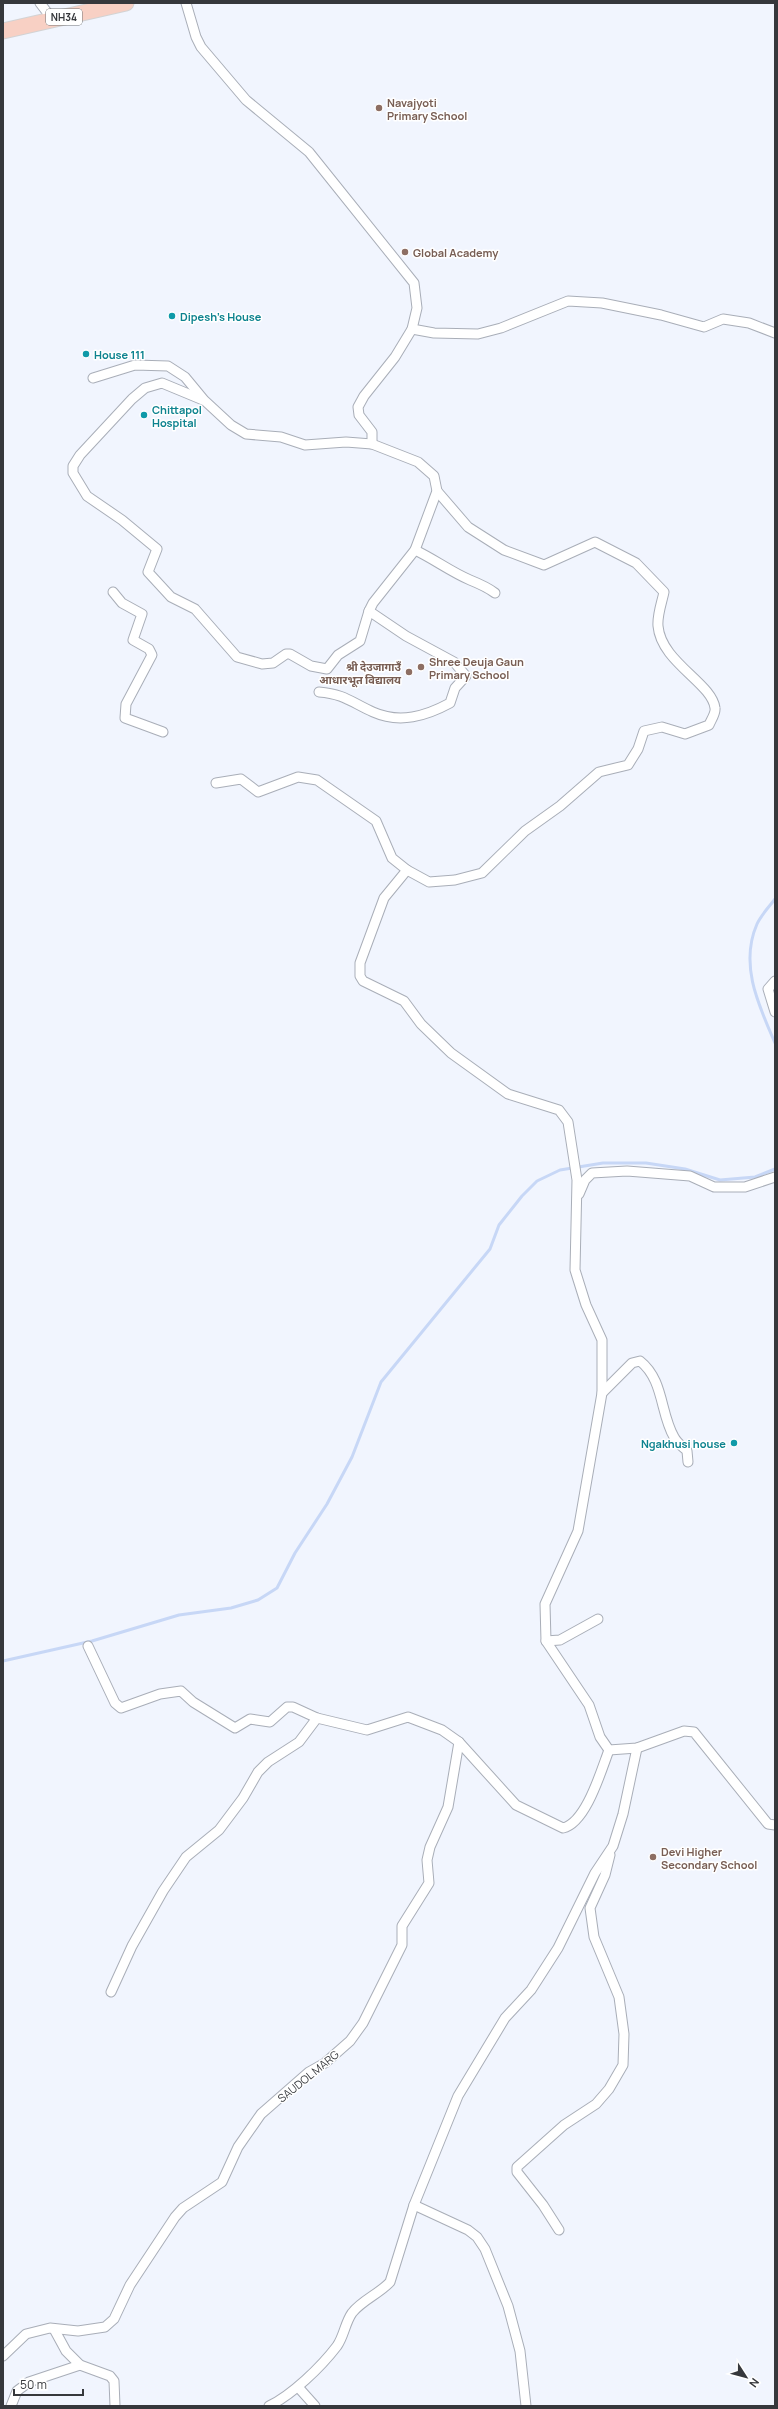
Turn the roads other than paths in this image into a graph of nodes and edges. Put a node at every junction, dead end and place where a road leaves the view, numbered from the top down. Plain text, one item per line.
1 (40, 3) edge
2 (126, 3) edge
3 (186, 3) edge
4 (53, 20) junction
5 (3, 32) edge
6 (412, 329) junction
7 (775, 333) edge
8 (93, 378) dead end
9 (204, 400) junction
10 (372, 444) junction
11 (437, 491) junction
12 (415, 550) junction
13 (113, 592) dead end
14 (495, 593) dead end
15 (369, 611) junction
16 (319, 692) dead end
17 (163, 732) dead end
18 (216, 783) dead end
19 (407, 870) junction
20 (775, 981) edge
21 (775, 1012) edge
22 (775, 1177) edge
23 (578, 1199) junction
24 (602, 1393) junction
25 (688, 1462) dead end
26 (598, 1619) dead end
27 (546, 1641) junction
28 (88, 1646) dead end
29 (317, 1718) junction
30 (459, 1742) junction
31 (637, 1748) junction
32 (608, 1750) junction
33 (775, 1825) edge
34 (613, 1846) junction
35 (111, 1992) dead end
36 (414, 2205) junction
37 (560, 2230) dead end
38 (54, 2329) junction
39 (3, 2356) edge
40 (80, 2365) junction
41 (298, 2387) junction
42 (11, 2406) edge
43 (116, 2406) edge
44 (269, 2406) edge
45 (315, 2406) edge
46 (526, 2406) edge

1 - 4 street
2 - 4 highway, NH34
3 - 6 street
4 - 5 highway, NH34
6 - 7 street
6 - 10 street
8 - 9 street
9 - 10 street
9 - 15 street
10 - 11 street
11 - 12 street
11 - 19 street
12 - 14 street
12 - 15 street
13 - 17 street
15 - 16 street
18 - 19 street
19 - 23 street
20 - 21 street
22 - 23 street
23 - 24 street
24 - 25 street
24 - 27 street
26 - 27 street
27 - 32 street
28 - 29 street
29 - 30 street
29 - 35 street
30 - 32 street
30 - 38 street, SAUDOL MARG
31 - 32 street
31 - 33 street
31 - 34 street
34 - 36 street
34 - 37 street
36 - 41 street
36 - 46 street
38 - 39 street, SAUDOL MARG
38 - 40 street
40 - 42 street
40 - 43 street
41 - 44 street
41 - 45 street

